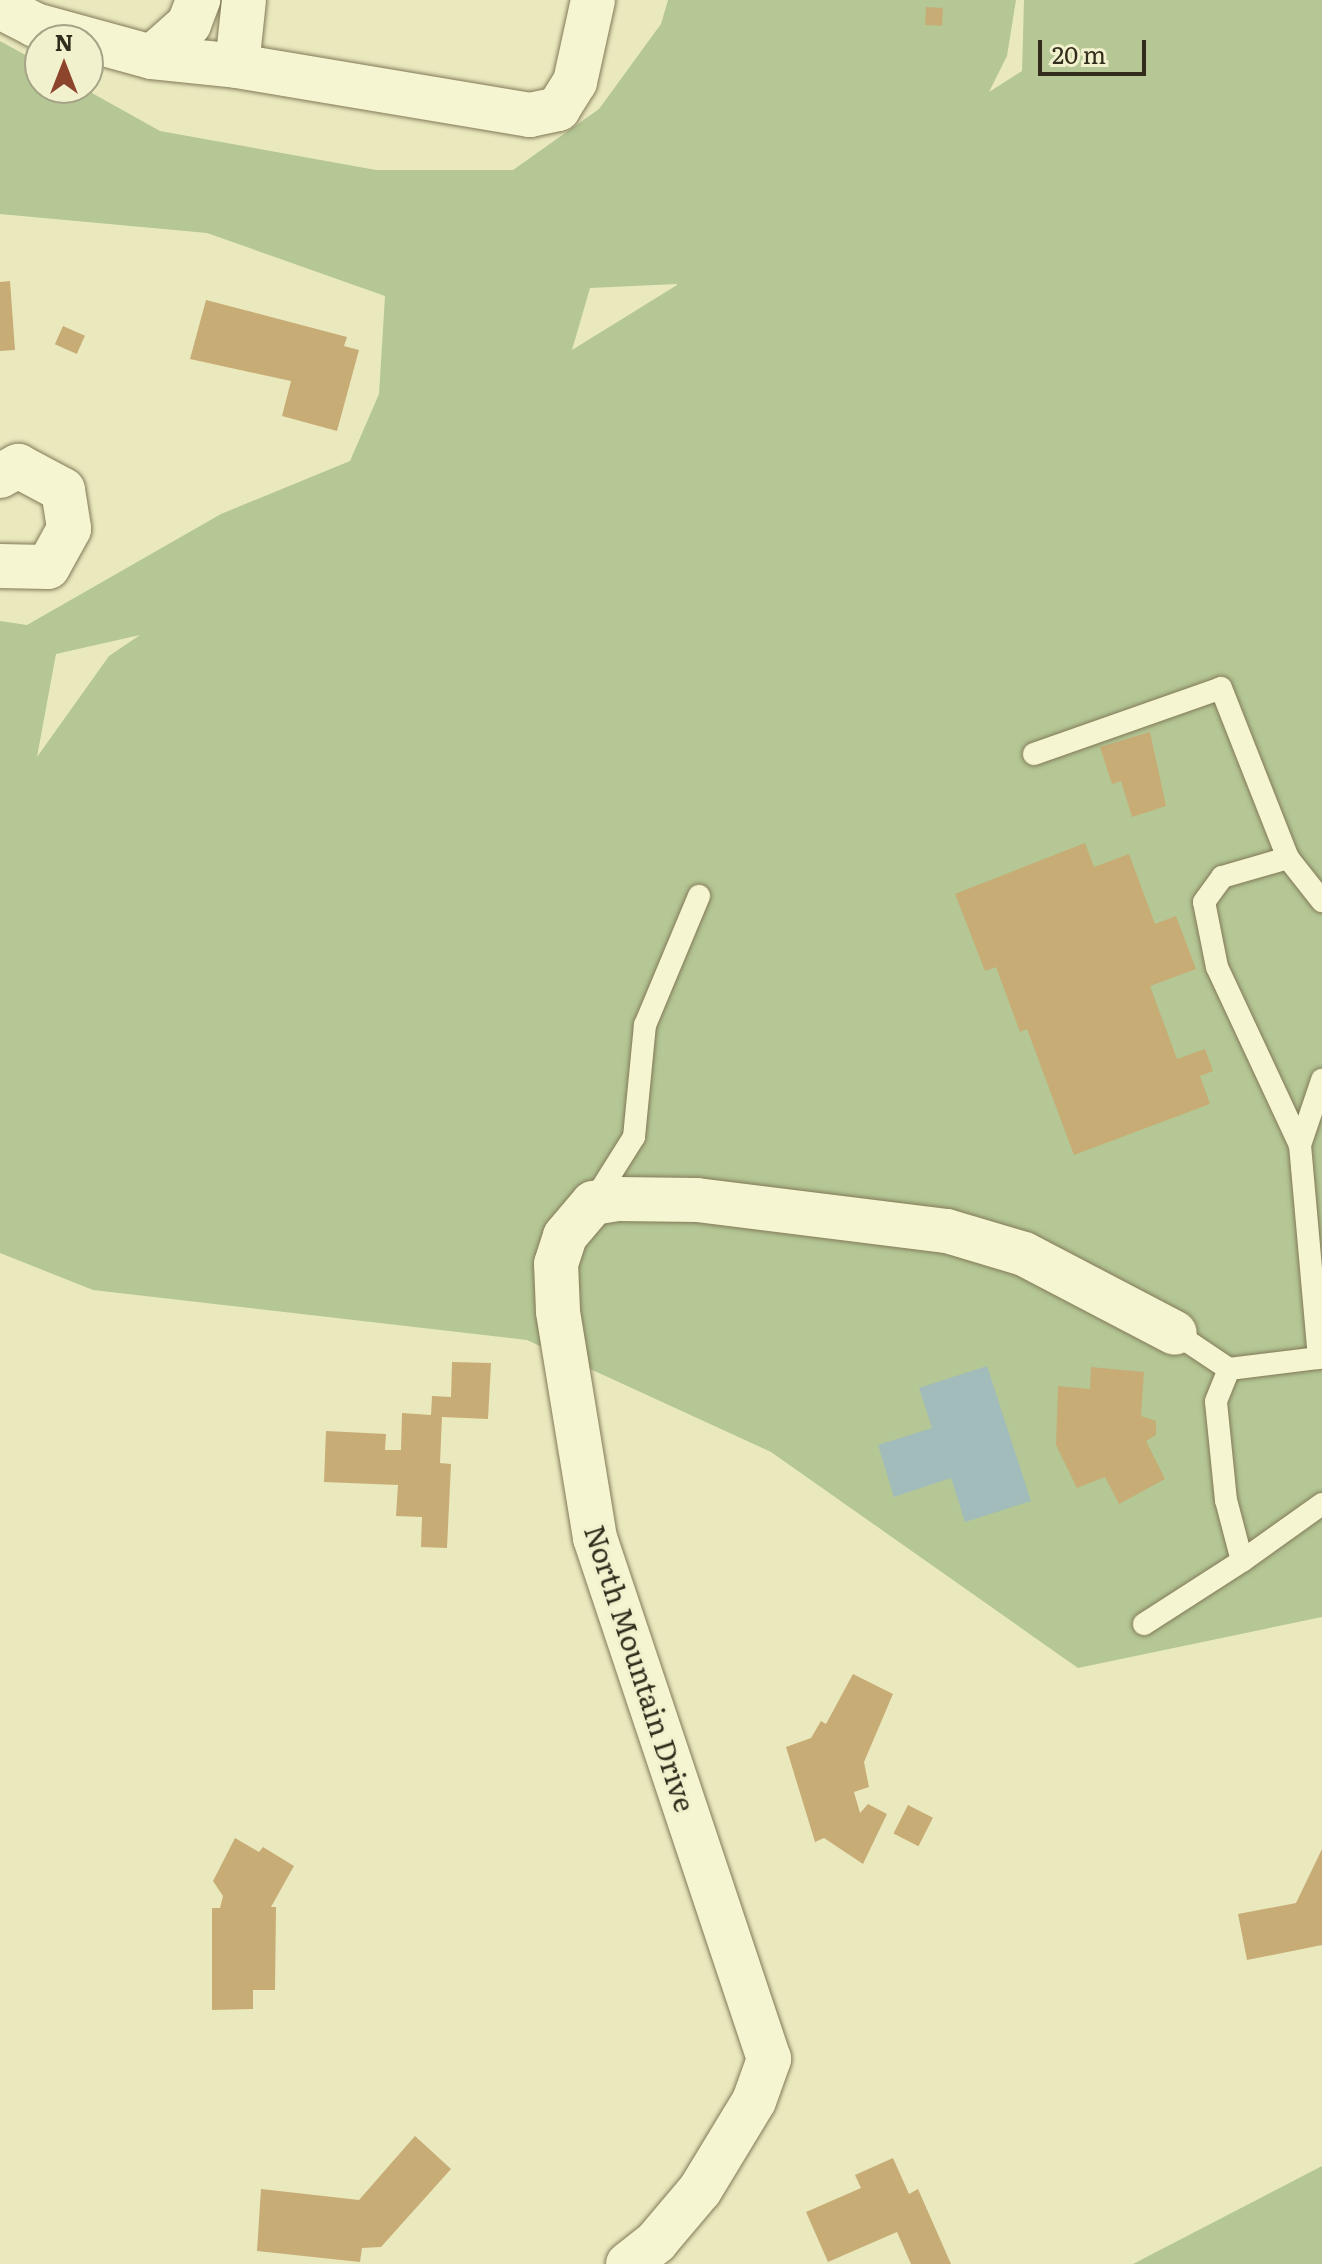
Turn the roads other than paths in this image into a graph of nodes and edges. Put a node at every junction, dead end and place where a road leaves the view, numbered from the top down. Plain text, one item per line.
1 (198, 0) edge
2 (244, 0) edge
3 (593, 0) edge
4 (0, 7) edge
5 (152, 57) junction
6 (237, 66) junction
7 (0, 476) edge
8 (0, 566) edge
9 (1034, 754) dead end
10 (1288, 858) junction
11 (699, 896) dead end
12 (1322, 901) edge
13 (1322, 1080) edge
14 (1300, 1145) junction
15 (593, 1203) junction
16 (1175, 1333) joint
17 (1320, 1360) edge
18 (1229, 1369) junction
19 (1322, 1504) edge
20 (1242, 1561) junction
21 (1144, 1624) dead end
22 (628, 2264) edge

1 - 5 street
2 - 6 street
3 - 6 street
4 - 5 street
5 - 6 street
7 - 8 street
9 - 10 lane
10 - 12 lane
10 - 14 lane
11 - 15 lane
13 - 14 lane
14 - 17 lane
15 - 16 street
15 - 22 street, North Mountain Drive
16 - 18 lane
17 - 18 lane
18 - 20 lane
19 - 20 lane
20 - 21 lane

